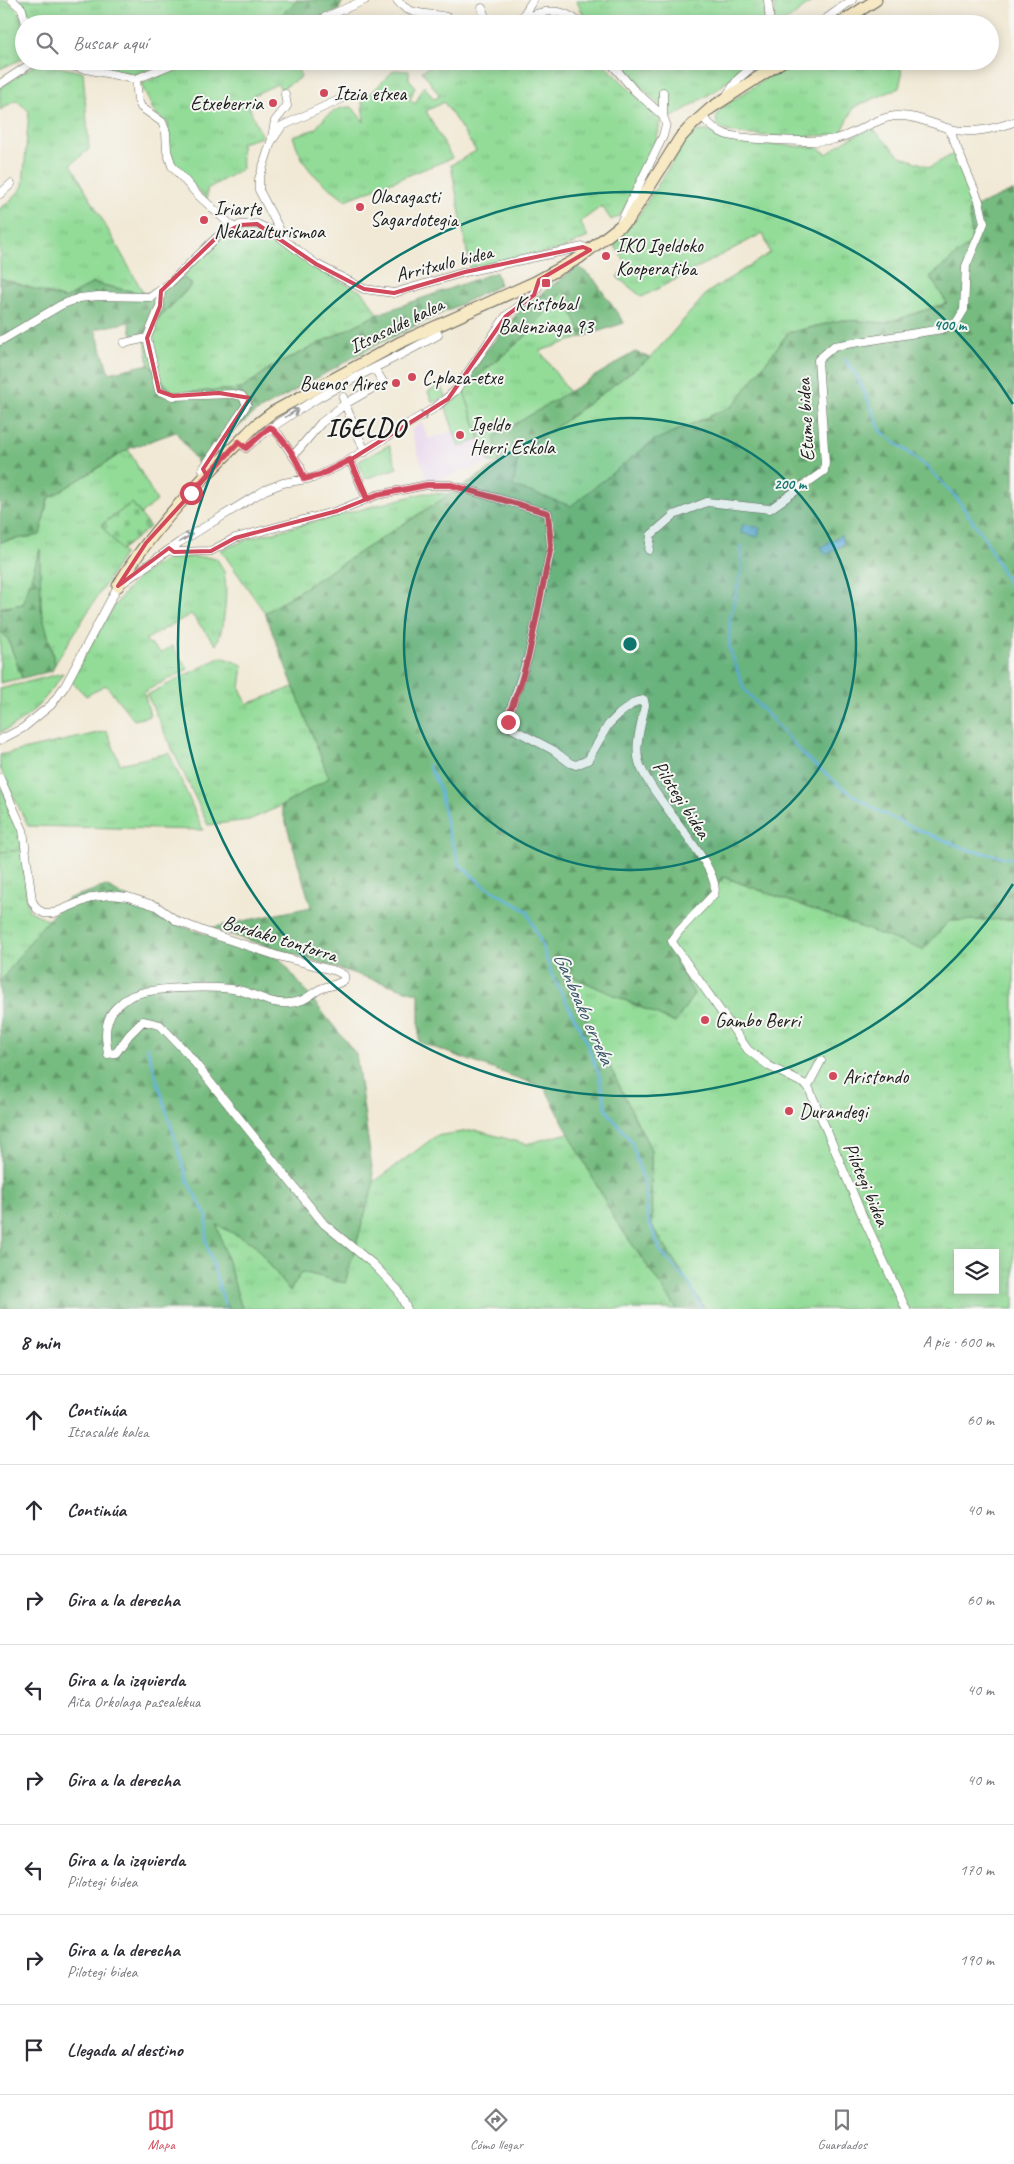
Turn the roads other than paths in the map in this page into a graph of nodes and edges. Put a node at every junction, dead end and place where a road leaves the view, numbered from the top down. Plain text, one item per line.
1 (12, 0) edge
2 (364, 0) edge
3 (397, 0) edge
4 (533, 0) edge
5 (768, 0) edge
6 (852, 0) edge
7 (876, 0) edge
8 (482, 8) dead end
9 (24, 15) edge
10 (330, 15) edge
11 (439, 15) edge
12 (484, 15) edge
13 (524, 15) edge
14 (530, 15) edge
15 (567, 15) edge
16 (769, 15) edge
17 (831, 15) edge
18 (853, 15) edge
19 (21, 70) edge
20 (91, 70) edge
21 (158, 70) edge
22 (617, 70) edge
23 (748, 70) edge
24 (769, 70) edge
25 (136, 79) junction
26 (0, 84) edge
27 (663, 92) dead end
28 (285, 94) dead end
29 (340, 99) dead end
30 (724, 100) junction
31 (663, 116) junction
32 (702, 116) junction
33 (1014, 122) edge
34 (949, 129) junction
35 (271, 142) junction
36 (11, 184) dead end
37 (0, 194) edge
38 (617, 227) junction
39 (234, 228) junction
40 (285, 241) junction
41 (590, 250) junction
42 (535, 282) junction
43 (161, 291) junction
44 (434, 326) junction
45 (147, 338) junction
46 (0, 341) edge
47 (124, 343) dead end
48 (375, 369) junction
49 (344, 401) junction
50 (270, 427) junction
51 (239, 442) junction
52 (365, 452) junction
53 (293, 456) junction
54 (350, 460) junction
55 (208, 476) junction
56 (304, 479) junction
57 (367, 499) junction
58 (146, 543) junction
59 (170, 549) junction
60 (649, 550) dead end
61 (157, 559) junction
62 (118, 586) junction
63 (0, 740) edge
64 (0, 778) edge
65 (821, 1061) dead end
66 (808, 1086) junction
67 (407, 1309) edge
68 (906, 1309) edge

1 - 9 street
2 - 10 street
3 - 11 street
4 - 13 street
5 - 16 street
6 - 17 street
7 - 18 street
8 - 12 street
14 - 15 street
19 - 26 street
20 - 25 street
21 - 25 street
22 - 31 street
23 - 30 street
24 - 30 street, Itsasalde kalea
25 - 39 street
27 - 31 street
28 - 35 street
29 - 35 street
30 - 32 street, Itsasalde kalea
31 - 38 street
32 - 34 street
32 - 38 street, Itsasalde kalea
33 - 34 street
34 - 60 street, Etume bidea
35 - 40 street
36 - 37 street
38 - 41 street, Itsasalde kalea
39 - 40 street, Arritxulo bidea
39 - 43 street, Arritxulo bidea
40 - 41 street, Arritxulo bidea
41 - 42 street, Itsasalde kalea
42 - 44 street, Itsasalde kalea
52 -> 42 street
43 - 45 street
43 - 46 street
44 - 48 street
44 - 51 street, Itsasalde kalea
45 - 47 street
45 - 55 street
48 - 49 street
50 -> 48 street
49 - 52 street
49 - 53 street
50 - 51 street
50 - 53 street
51 - 55 street, Itsasalde kalea
52 - 54 street
53 - 56 street
54 - 56 street
54 - 57 street
55 - 58 street, Itsasalde kalea
59 -> 56 street
57 - 59 street
57 - 66 street, Pilotegi bidea
58 - 61 street
58 - 62 street, Itsasalde kalea
59 - 61 street
61 - 62 street
62 - 63 street
64 - 67 street, Bordako tontorra
65 - 66 street
66 - 68 street, Pilotegi bidea

